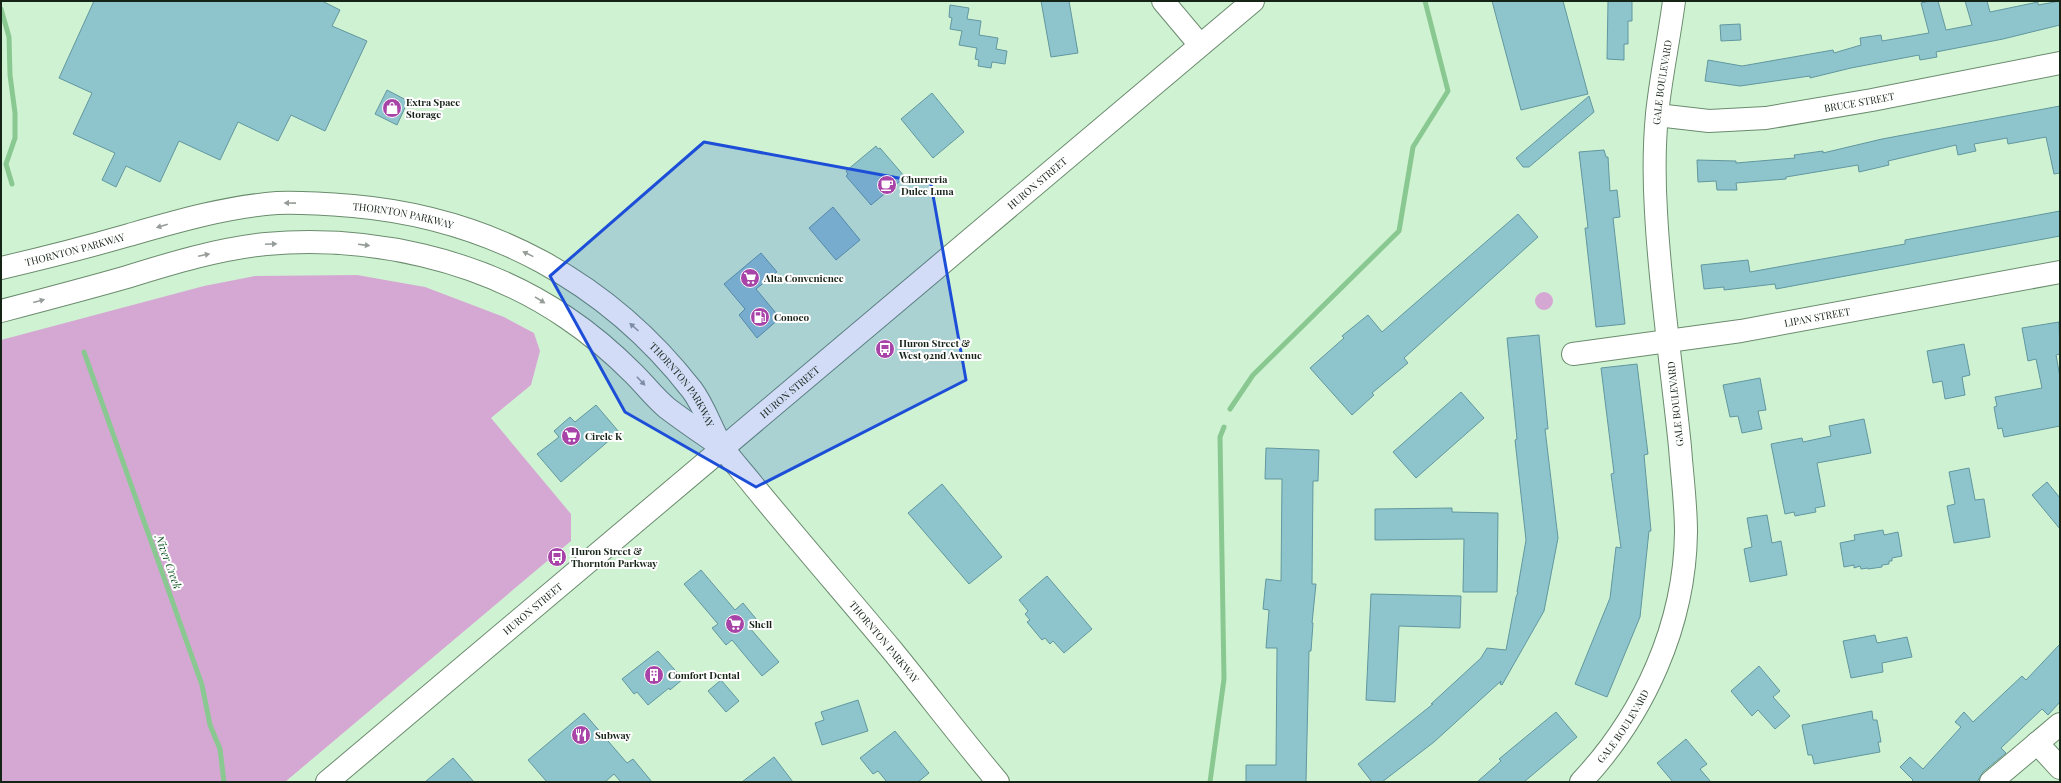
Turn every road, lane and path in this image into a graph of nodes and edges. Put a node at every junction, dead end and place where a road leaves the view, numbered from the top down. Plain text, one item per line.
1 (1164, 1) edge
2 (1253, 1) edge
3 (1674, 1) edge
4 (1200, 45) junction
5 (2060, 63) edge
6 (1657, 115) junction
7 (1, 268) edge
8 (2060, 272) edge
9 (1, 312) edge
10 (1668, 341) junction
11 (1573, 354) dead end
12 (723, 448) junction
13 (2060, 724) edge
14 (2037, 743) junction
15 (2060, 768) edge
16 (327, 782) edge
17 (998, 782) edge
18 (1581, 782) edge
19 (1991, 782) edge

1 - 4 main road
2 - 4 main road, HURON STREET
3 - 6 main road, GALE BOULEVARD
4 - 12 main road, HURON STREET
5 - 6 main road, BRUCE STREET
6 - 10 main road, GALE BOULEVARD
12 -> 7 main road, THORNTON PARKWAY
8 - 10 main road, LIPAN STREET
9 -> 12 main road, THORNTON PARKWAY
10 - 11 main road, LIPAN STREET
10 - 18 main road, GALE BOULEVARD
12 - 16 main road, HURON STREET
12 - 17 main road, THORNTON PARKWAY
13 - 14 main road
14 - 15 main road
14 - 19 main road

